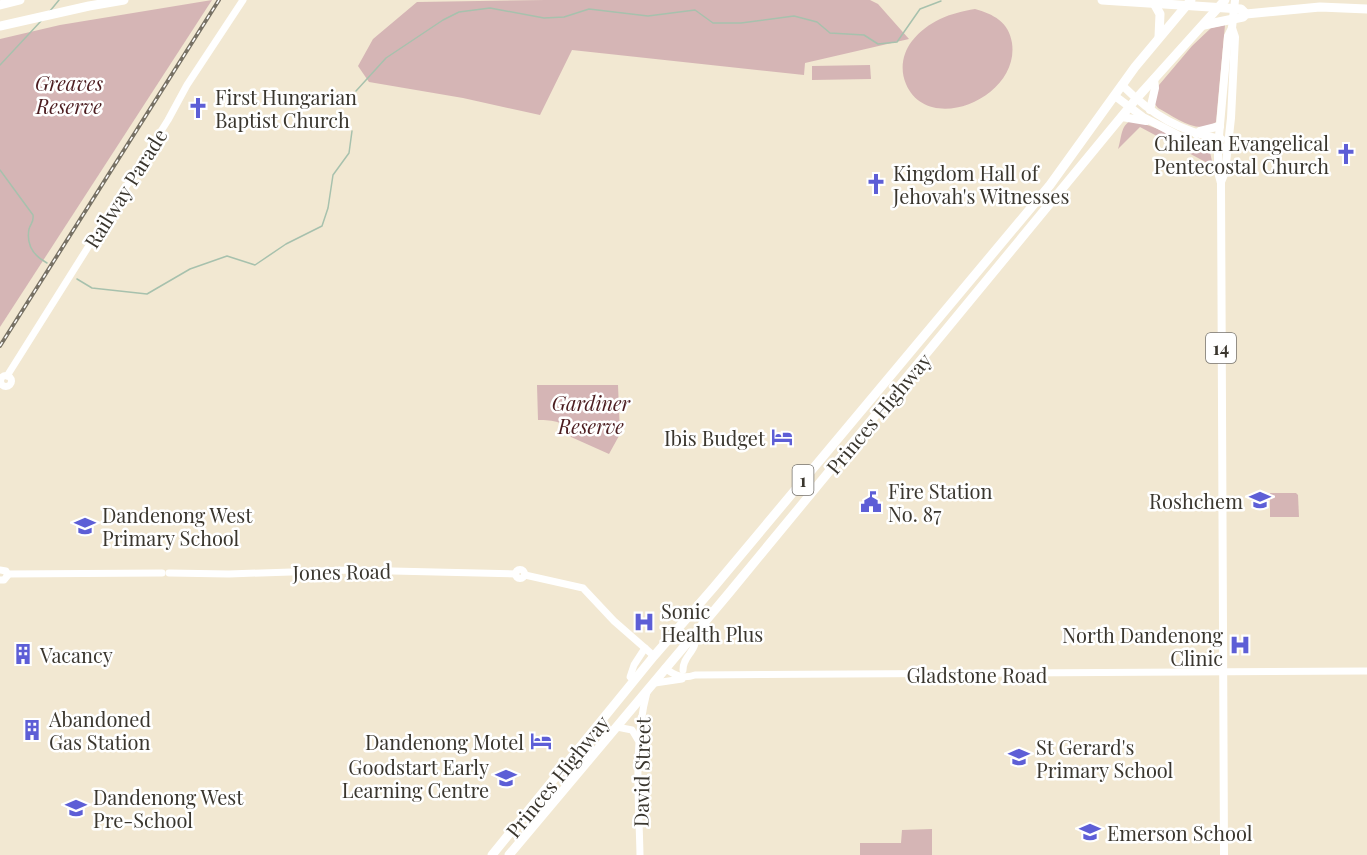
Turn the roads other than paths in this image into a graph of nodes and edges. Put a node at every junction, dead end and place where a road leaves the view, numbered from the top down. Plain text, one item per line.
1 (20, 0) edge
2 (124, 0) edge
3 (243, 0) edge
4 (1101, 0) edge
5 (1226, 0) edge
6 (1235, 0) edge
7 (1188, 3) edge
8 (1155, 4) junction
9 (0, 5) edge
10 (1219, 8) junction
11 (1367, 9) edge
12 (1246, 14) junction
13 (1204, 25) junction
14 (0, 26) edge
15 (1232, 34) junction
16 (1160, 37) junction
17 (1154, 79) junction
18 (1123, 86) junction
19 (1115, 96) junction
20 (1133, 103) junction
21 (1150, 110) junction
22 (1122, 117) junction
23 (1151, 122) junction
24 (1220, 126) junction
25 (1196, 134) junction
26 (1219, 143) junction
27 (1228, 144) junction
28 (1221, 183) junction
29 (1, 386) edge
30 (0, 570) edge
31 (8, 574) junction
32 (0, 580) edge
33 (695, 632) junction
34 (645, 648) junction
35 (654, 656) junction
36 (667, 666) junction
37 (1367, 671) edge
38 (1222, 672) junction
39 (688, 674) junction
40 (632, 679) junction
41 (650, 686) junction
42 (617, 727) junction
43 (639, 745) junction
44 (492, 855) edge
45 (509, 855) edge
46 (640, 855) edge
47 (1224, 855) edge

1 - 9 highway
2 - 14 highway
3 - 29 main road, Railway Parade
4 - 8 highway
5 - 10 highway, Princes Highway / 1
6 - 15 main road, 14
7 - 8 highway
7 - 10 highway
7 - 16 highway, Princes Highway / 1
8 - 16 highway
10 - 12 highway
10 - 13 highway, Princes Highway / 1
11 - 12 highway
12 - 13 highway
13 - 17 highway, Princes Highway / 1
15 - 24 main road, 14
15 - 27 main road, 14
16 - 18 highway, Princes Highway / 1
17 - 20 highway, Princes Highway / 1
17 - 21 main road
18 - 19 highway, Princes Highway / 1
18 - 20 main road
19 - 20 main road
19 - 35 highway, Princes Highway / 1
20 - 21 main road
20 - 22 highway, Princes Highway / 1
20 - 23 main road
21 - 25 main road
22 - 23 main road
22 - 33 highway, Princes Highway / 1
23 - 26 main road
24 - 25 main road
24 - 26 main road, 14
25 - 26 main road
26 - 27 main road
26 - 28 main road, 14
27 - 28 main road, 14
28 - 38 main road, 14
30 - 31 main road
31 - 32 main road
31 - 34 main road, Jones Road
33 - 36 highway, Princes Highway / 1
33 - 39 main road
34 - 35 main road
34 - 40 main road
35 - 36 highway
35 - 40 highway, Princes Highway / 1
36 - 39 main road, Gladstone Road
36 - 41 highway, Princes Highway / 1
37 - 38 main road, Gladstone Road
38 - 39 main road, Gladstone Road
38 - 47 main road, 14
39 - 41 main road
40 - 44 highway, Princes Highway / 1
41 - 42 highway, Princes Highway / 1
41 - 43 main road, David Street
42 - 43 main road
42 - 45 highway, Princes Highway / 1
43 - 46 main road, David Street

